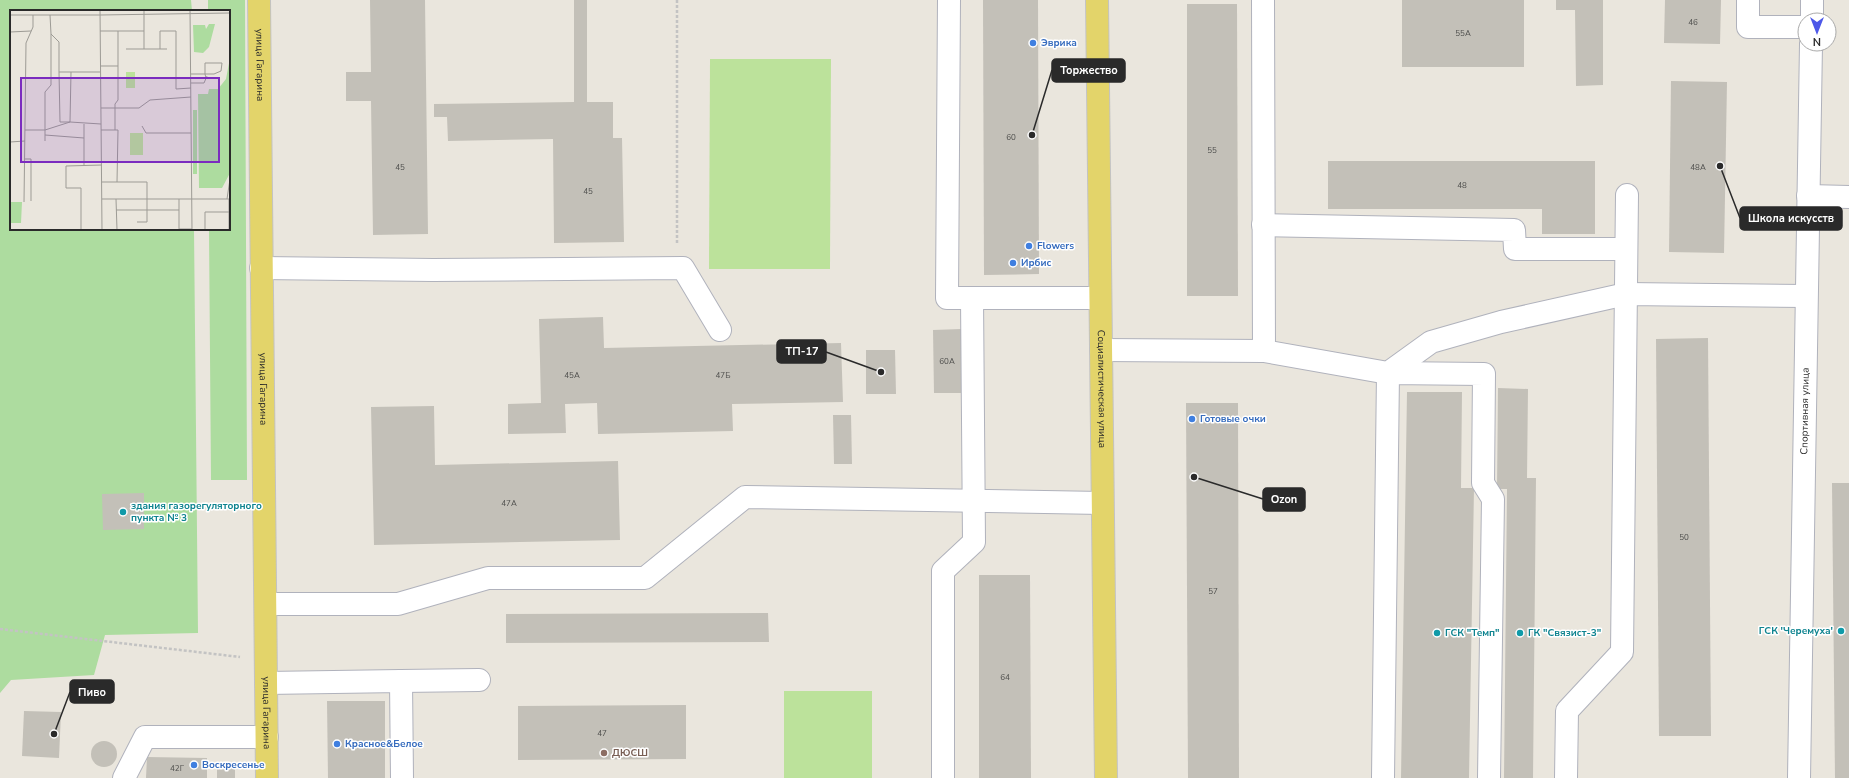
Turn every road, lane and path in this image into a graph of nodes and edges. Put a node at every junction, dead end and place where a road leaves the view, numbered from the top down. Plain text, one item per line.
1 (259, 0) edge
2 (677, 0) edge
3 (949, 0) edge
4 (1097, 0) edge
5 (1263, 0) edge
6 (1748, 0) edge
7 (1812, 0) edge
8 (1812, 12) edge
9 (1797, 27) edge
10 (1811, 52) edge
11 (1626, 195) dead end
12 (1808, 196) junction
13 (1849, 197) edge
14 (1263, 225) junction
15 (1626, 249) junction
16 (261, 268) junction
17 (676, 268) junction
18 (1626, 294) junction
19 (1806, 296) junction
20 (972, 298) junction
21 (1100, 298) junction
22 (720, 330) dead end
23 (1101, 350) junction
24 (1264, 351) junction
25 (1388, 373) junction
26 (974, 501) junction
27 (1102, 503) junction
28 (266, 604) junction
29 (0, 629) edge
30 (266, 660) junction
31 (479, 680) dead end
32 (401, 681) junction
33 (266, 683) junction
34 (267, 737) junction
35 (124, 778) edge
36 (268, 778) edge
37 (402, 778) edge
38 (943, 778) edge
39 (1106, 778) edge
40 (1383, 778) edge
41 (1489, 778) edge
42 (1566, 778) edge
43 (1799, 778) edge

1 - 16 main road, улица Гагарина
2 - 17 path
3 - 20 street
4 - 21 main road, Социалистическая улица
5 - 14 street
6 - 9 street
7 - 8 street
10 - 12 street, Спортивная улица
11 - 15 street
12 - 13 street
12 - 19 street, Спортивная улица
14 - 15 street
14 - 24 street
15 - 18 street
16 - 17 street
16 - 28 main road, улица Гагарина
17 - 22 street
18 - 19 street
18 - 25 street
18 - 42 street
19 - 43 street, Спортивная улица
20 - 21 street
20 - 26 street
21 - 23 main road, Социалистическая улица
23 - 24 street
23 - 27 main road, Социалистическая улица
24 - 25 street
25 - 40 street
25 - 41 street
26 - 27 street
26 - 28 street
26 - 38 street
27 - 39 main road, Социалистическая улица
28 - 30 main road, улица Гагарина
29 - 30 path
30 - 33 main road, улица Гагарина
31 - 32 street
32 - 33 street
32 - 37 street
33 - 34 main road, улица Гагарина
34 - 35 street
34 - 36 main road, улица Гагарина

